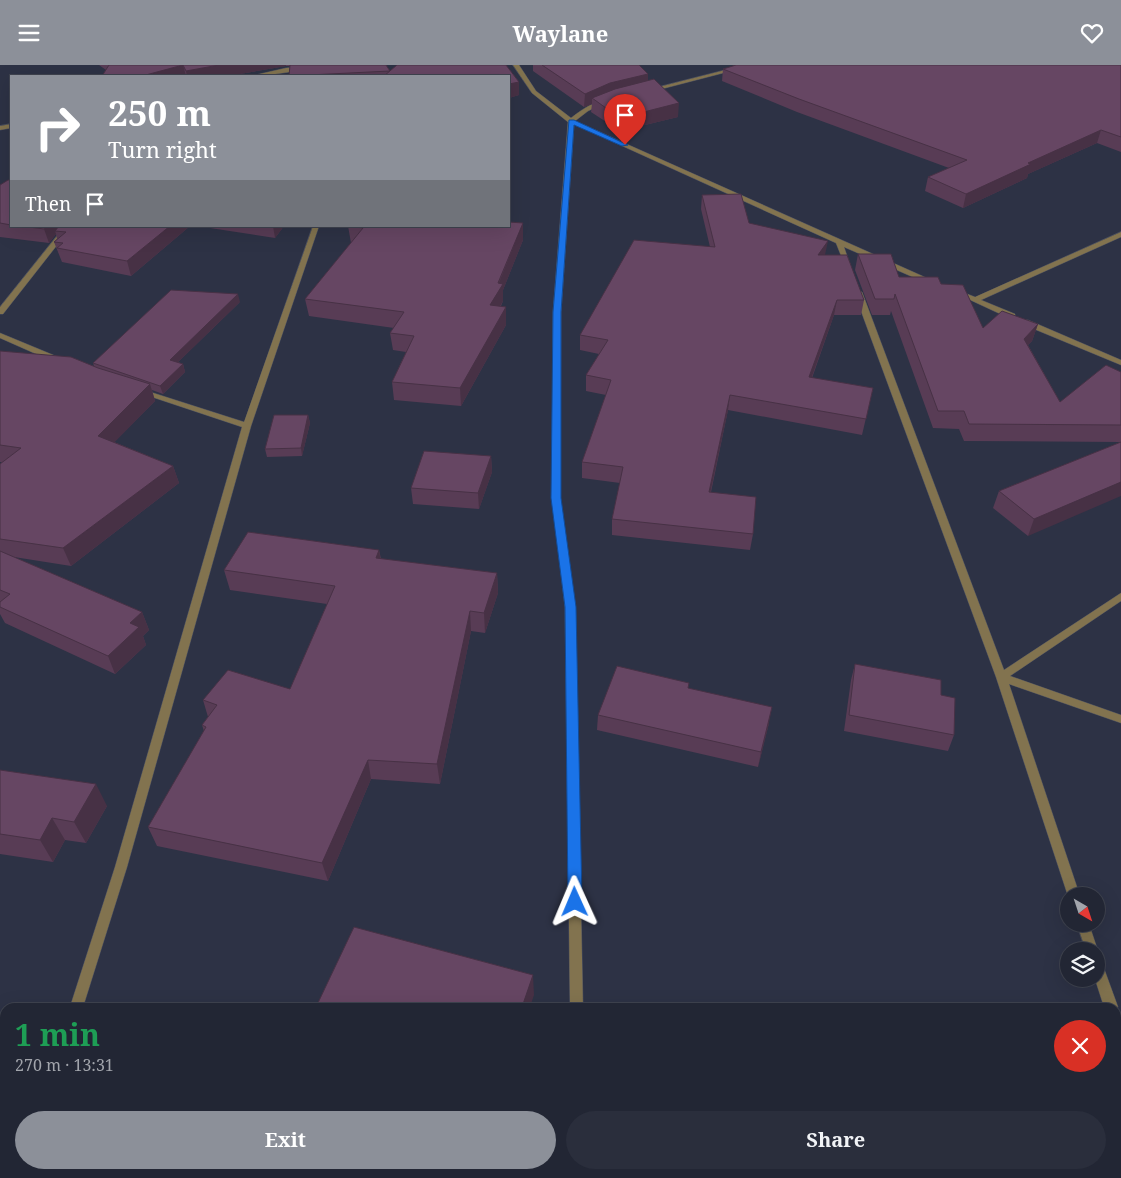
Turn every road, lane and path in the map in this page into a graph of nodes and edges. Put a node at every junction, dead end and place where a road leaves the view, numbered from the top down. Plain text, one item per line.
1 (516, 65) edge
2 (751, 65) edge
3 (313, 69) edge
4 (259, 75) edge
5 (637, 93) edge
6 (612, 99) edge
7 (571, 121) junction
8 (68, 227) edge
9 (316, 227) edge
10 (1121, 234) edge
11 (840, 242) junction
12 (852, 276) edge
13 (855, 285) edge
14 (939, 285) edge
15 (948, 289) edge
16 (975, 300) junction
17 (0, 312) edge
18 (0, 335) edge
19 (62, 362) edge
20 (1121, 363) edge
21 (135, 390) edge
22 (247, 426) junction
23 (1121, 596) edge
24 (1001, 677) junction
25 (1121, 719) edge
26 (1071, 887) edge
27 (1104, 987) edge
28 (77, 1003) edge
29 (576, 1003) edge
30 (1110, 1003) edge

1 - 7 street
2 - 5 street
3 - 4 street
6 - 7 street
7 - 11 street
7 - 29 street
8 - 17 street
9 - 22 street
10 - 16 street
11 - 12 street
11 - 14 street
13 - 24 street
15 - 16 street
16 - 20 street
18 - 19 street
21 - 22 street
22 - 28 street
23 - 24 street
24 - 25 street
24 - 26 street
27 - 30 street

